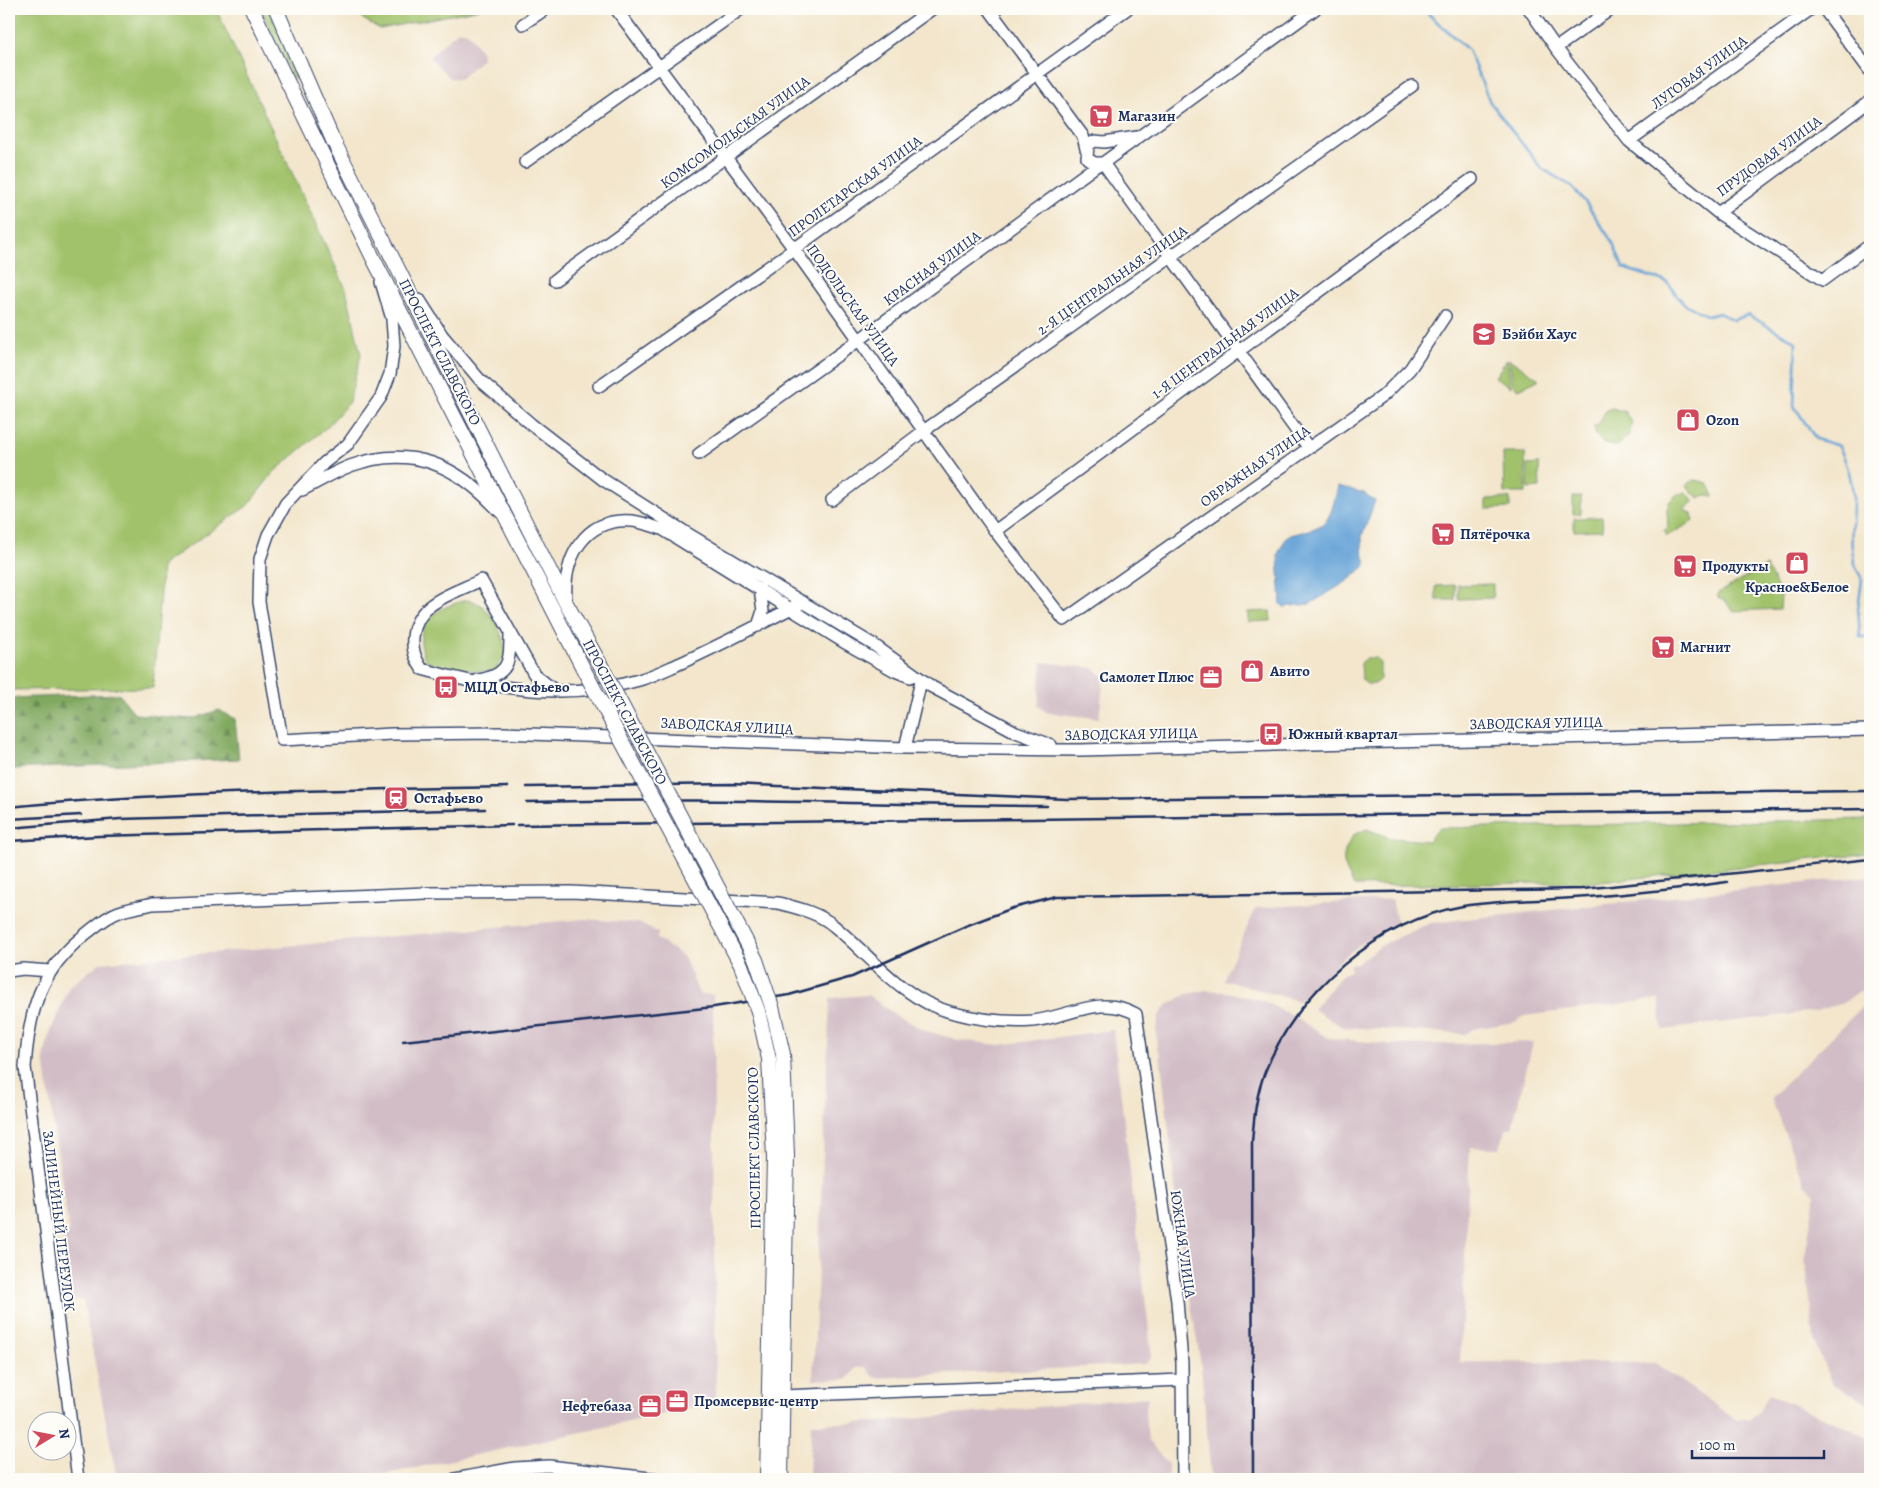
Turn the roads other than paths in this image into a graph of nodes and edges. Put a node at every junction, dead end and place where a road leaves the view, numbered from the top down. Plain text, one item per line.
1 (252, 9) edge
2 (276, 9) edge
3 (546, 9) edge
4 (616, 9) edge
5 (741, 9) edge
6 (932, 9) edge
7 (990, 9) edge
8 (1126, 9) edge
9 (1315, 9) edge
10 (1530, 9) edge
11 (1611, 9) edge
12 (1811, 9) edge
13 (1824, 9) edge
14 (523, 24) dead end
15 (1556, 48) junction
16 (659, 69) junction
17 (1870, 71) edge
18 (1036, 74) junction
19 (1412, 86) dead end
20 (1870, 101) edge
21 (1083, 136) junction
22 (1137, 136) junction
23 (1099, 141) junction
24 (1628, 141) junction
25 (1086, 149) junction
26 (725, 157) junction
27 (526, 162) dead end
28 (1100, 162) junction
29 (1472, 179) dead end
30 (1718, 212) junction
31 (1870, 245) edge
32 (794, 249) junction
33 (390, 252) junction
34 (1170, 257) junction
35 (373, 258) junction
36 (555, 280) dead end
37 (1445, 316) dead end
38 (859, 340) junction
39 (1238, 353) junction
40 (599, 386) dead end
41 (924, 430) junction
42 (1308, 446) junction
43 (699, 454) dead end
44 (294, 494) junction
45 (832, 500) dead end
46 (509, 522) junction
47 (995, 530) junction
48 (760, 589) junction
49 (803, 602) junction
50 (567, 605) junction
51 (792, 608) junction
52 (1064, 620) joint
53 (758, 626) junction
54 (510, 631) junction
55 (474, 681) junction
56 (921, 681) junction
57 (555, 691) junction
58 (1870, 730) edge
59 (905, 748) junction
60 (1080, 750) junction
61 (9, 971) edge
62 (50, 971) junction
63 (1136, 1014) joint
64 (1182, 1380) junction
65 (782, 1396) junction
66 (78, 1479) edge
67 (455, 1479) edge
68 (658, 1479) edge
69 (767, 1479) edge
70 (781, 1479) edge
71 (1183, 1479) edge

1 - 35 main road, ПРОСПЕКТ СЛАВСКОГО
2 - 33 main road, ПРОСПЕКТ СЛАВСКОГО
3 - 14 street
4 - 16 street, ПОДОЛЬСКАЯ УЛИЦА
5 - 16 street
6 - 26 street, КОМСОМОЛЬСКАЯ УЛИЦА
7 - 18 street
8 - 18 street, ПРОЛЕТАРСКАЯ УЛИЦА
9 - 22 street, КРАСНАЯ УЛИЦА
10 - 15 street, ПРУДОВАЯ УЛИЦА
11 - 15 street
12 - 24 street, ЛУГОВАЯ УЛИЦА
13 - 17 street
15 - 24 street, ПРУДОВАЯ УЛИЦА
16 - 26 street, ПОДОЛЬСКАЯ УЛИЦА
16 - 27 street
18 - 21 street
18 - 32 street, ПРОЛЕТАРСКАЯ УЛИЦА
19 - 34 street, 2-Я ЦЕНТРАЛЬНАЯ УЛИЦА
20 - 30 street, ПРУДОВАЯ УЛИЦА
21 - 23 street
21 - 25 street
22 - 23 street, КРАСНАЯ УЛИЦА
22 - 28 street, КРАСНАЯ УЛИЦА
23 - 25 street
23 - 28 street
24 - 30 street, ПРУДОВАЯ УЛИЦА
25 - 28 street
26 - 32 street, ПОДОЛЬСКАЯ УЛИЦА
26 - 36 street, КОМСОМОЛЬСКАЯ УЛИЦА
28 - 34 street
28 - 38 street, КРАСНАЯ УЛИЦА
29 - 39 street, 1-Я ЦЕНТРАЛЬНАЯ УЛИЦА
30 - 31 street
32 - 38 street, ПОДОЛЬСКАЯ УЛИЦА
32 - 40 street, ПРОЛЕТАРСКАЯ УЛИЦА
33 - 49 street
33 - 50 main road, ПРОСПЕКТ СЛАВСКОГО
34 - 39 street
34 - 41 street, 2-Я ЦЕНТРАЛЬНАЯ УЛИЦА
35 - 44 street
35 - 46 main road, ПРОСПЕКТ СЛАВСКОГО
37 - 42 street, ОВРАЖНАЯ УЛИЦА
38 - 41 street, ПОДОЛЬСКАЯ УЛИЦА
38 - 43 street, КРАСНАЯ УЛИЦА
39 - 42 street
39 - 47 street, 1-Я ЦЕНТРАЛЬНАЯ УЛИЦА
41 - 45 street, 2-Я ЦЕНТРАЛЬНАЯ УЛИЦА
41 - 47 street, ПОДОЛЬСКАЯ УЛИЦА
42 - 52 street, ОВРАЖНАЯ УЛИЦА
44 - 46 street
44 - 59 street, ЗАВОДСКАЯ УЛИЦА
46 - 69 main road, ПРОСПЕКТ СЛАВСКОГО, bridge
47 - 52 street, ПОДОЛЬСКАЯ УЛИЦА
48 - 50 street
48 - 51 street
48 - 53 street
49 - 51 street
49 - 56 street
50 - 65 main road, ПРОСПЕКТ СЛАВСКОГО, bridge
51 - 53 street
51 - 56 street
53 - 57 street
54 - 55 street
54 - 55 street
54 - 57 street
55 - 57 street
56 - 59 street
56 - 60 street
58 - 60 street, ЗАВОДСКАЯ УЛИЦА
59 - 60 street, ЗАВОДСКАЯ УЛИЦА
61 - 62 street
62 - 63 street, ЗАЛИНЕЙНЫЙ ПЕРЕУЛОК
62 - 66 street, ЗАЛИНЕЙНЫЙ ПЕРЕУЛОК
63 - 64 street, ЮЖНАЯ УЛИЦА
64 - 65 street
64 - 71 street, ЮЖНАЯ УЛИЦА
65 - 70 main road, ПРОСПЕКТ СЛАВСКОГО
67 - 68 street

